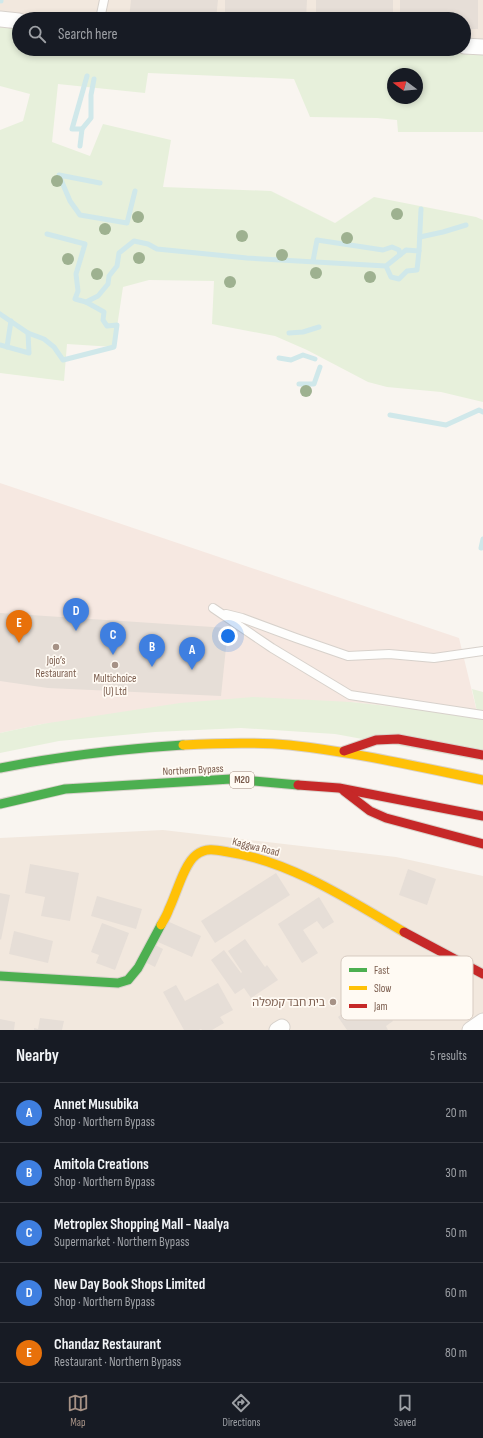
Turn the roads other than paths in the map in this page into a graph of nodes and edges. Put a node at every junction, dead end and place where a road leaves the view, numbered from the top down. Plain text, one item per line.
1 (104, 0) edge
2 (101, 12) edge
3 (0, 19) edge
4 (12, 20) edge
5 (471, 46) edge
6 (483, 47) edge
7 (483, 650) edge
8 (483, 715) edge
9 (341, 753) junction
10 (483, 755) edge
11 (0, 768) edge
12 (483, 780) edge
13 (339, 788) junction
14 (0, 804) edge
15 (483, 816) edge
16 (483, 844) edge
17 (449, 956) edge
18 (473, 969) edge
19 (483, 974) edge
20 (0, 976) edge
21 (483, 1021) edge
22 (470, 1030) edge

1 - 2 lane
3 - 4 street
5 - 6 street
7 - 8 lane
9 - 10 main road
9 - 11 main road
9 - 12 main road
13 - 14 main road, Northern Bypass / M20
13 - 15 main road, Northern Bypass / M20
13 - 16 main road
17 - 20 main road, Kaggwa Road
18 - 19 main road, Kaggwa Road
21 - 22 street

